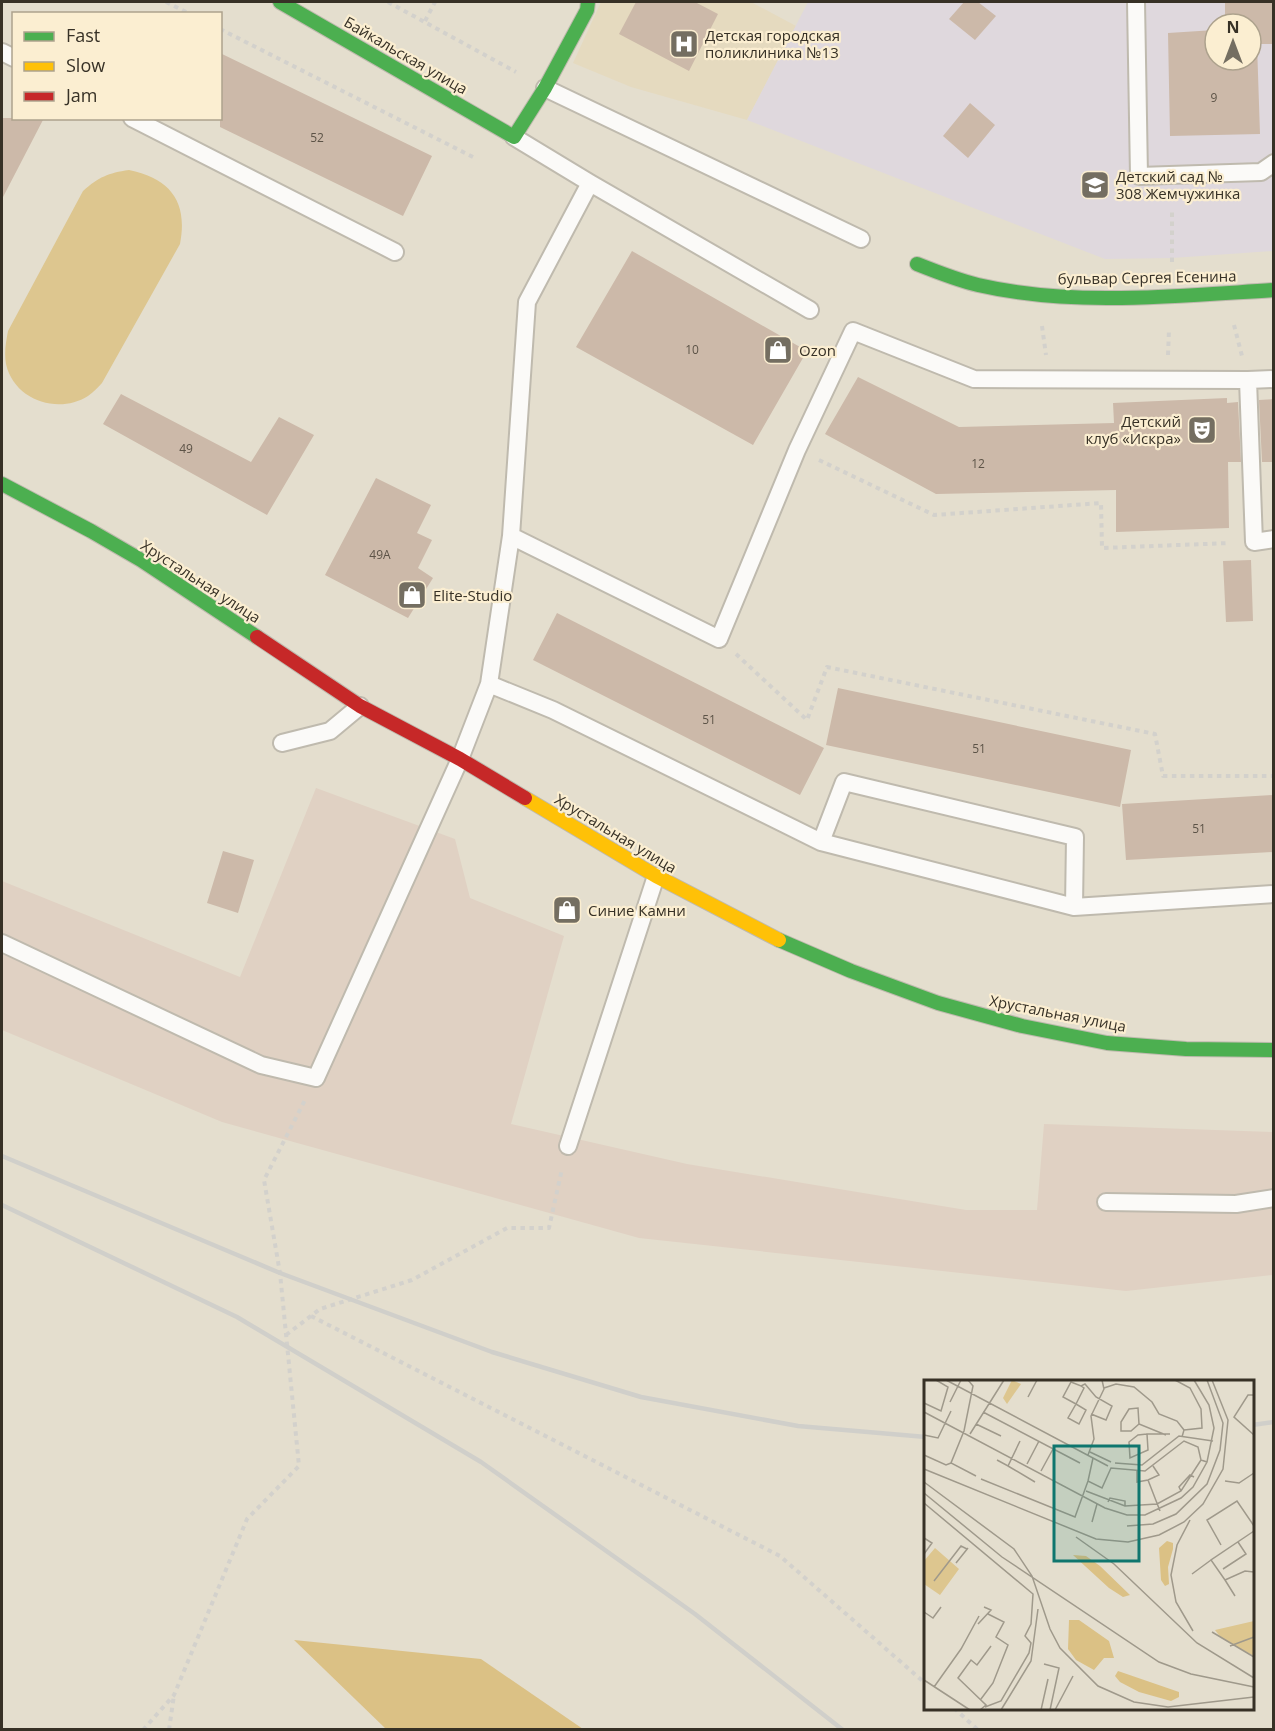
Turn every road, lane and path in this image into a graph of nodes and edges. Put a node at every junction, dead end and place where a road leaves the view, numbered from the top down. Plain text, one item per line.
1 (166, 2) edge
2 (280, 2) edge
3 (388, 2) edge
4 (435, 2) edge
5 (588, 2) edge
6 (1136, 2) edge
7 (186, 12) edge
8 (425, 21) junction
9 (222, 30) edge
10 (545, 88) junction
11 (136, 120) edge
12 (514, 137) junction
13 (475, 158) dead end
14 (1274, 163) edge
15 (590, 183) junction
16 (861, 240) dead end
17 (395, 252) dead end
18 (917, 264) dead end
19 (1274, 290) edge
20 (1226, 292) junction
21 (1037, 293) junction
22 (810, 310) dead end
23 (1274, 378) edge
24 (1050, 380) junction
25 (1248, 380) junction
26 (796, 450) junction
27 (2, 484) edge
28 (511, 536) junction
29 (1274, 539) edge
30 (1254, 542) junction
31 (719, 639) junction
32 (489, 684) junction
33 (360, 705) junction
34 (282, 743) dead end
35 (460, 759) junction
36 (1274, 776) edge
37 (821, 842) junction
38 (656, 876) junction
39 (1274, 894) edge
40 (1074, 907) junction
41 (2, 943) edge
42 (1274, 1050) edge
43 (316, 1078) junction
44 (568, 1146) joint
45 (1274, 1198) edge
46 (1106, 1203) dead end
47 (311, 1316) junction
48 (286, 1335) junction
49 (924, 1682) edge
50 (174, 1695) junction
51 (956, 1710) edge
52 (143, 1730) edge
53 (169, 1730) edge
54 (978, 1730) edge

1 - 7 path
2 - 12 street, Байкальская улица
3 - 8 path
4 - 8 path
5 - 10 street
6 - 14 lane
8 - 10 path
9 - 13 path
10 - 12 street
10 - 16 lane
11 - 17 lane
12 - 15 lane
15 - 22 lane
15 - 28 lane
18 - 21 street, бульвар Сергея Есенина
19 - 20 street, бульвар Сергея Есенина
20 - 21 street, бульвар Сергея Есенина
20 - 25 path
21 - 24 path
23 - 25 lane
24 - 25 lane
24 - 26 lane
25 - 30 lane
26 - 30 path
26 - 31 lane
27 - 33 street, Хрустальная улица
28 - 31 lane
28 - 32 lane
29 - 30 lane
31 - 36 path
32 - 35 lane
32 - 37 lane
33 - 34 lane
33 - 35 street, Хрустальная улица
35 - 38 street, Хрустальная улица
35 - 43 lane
37 - 40 lane
37 - 40 lane
38 - 42 street, Хрустальная улица
38 - 44 lane
39 - 40 lane
41 - 43 lane
43 - 48 path
44 - 47 path
45 - 46 lane
47 - 48 path
47 - 49 path
48 - 50 path
50 - 52 path
50 - 53 path
51 - 54 path

